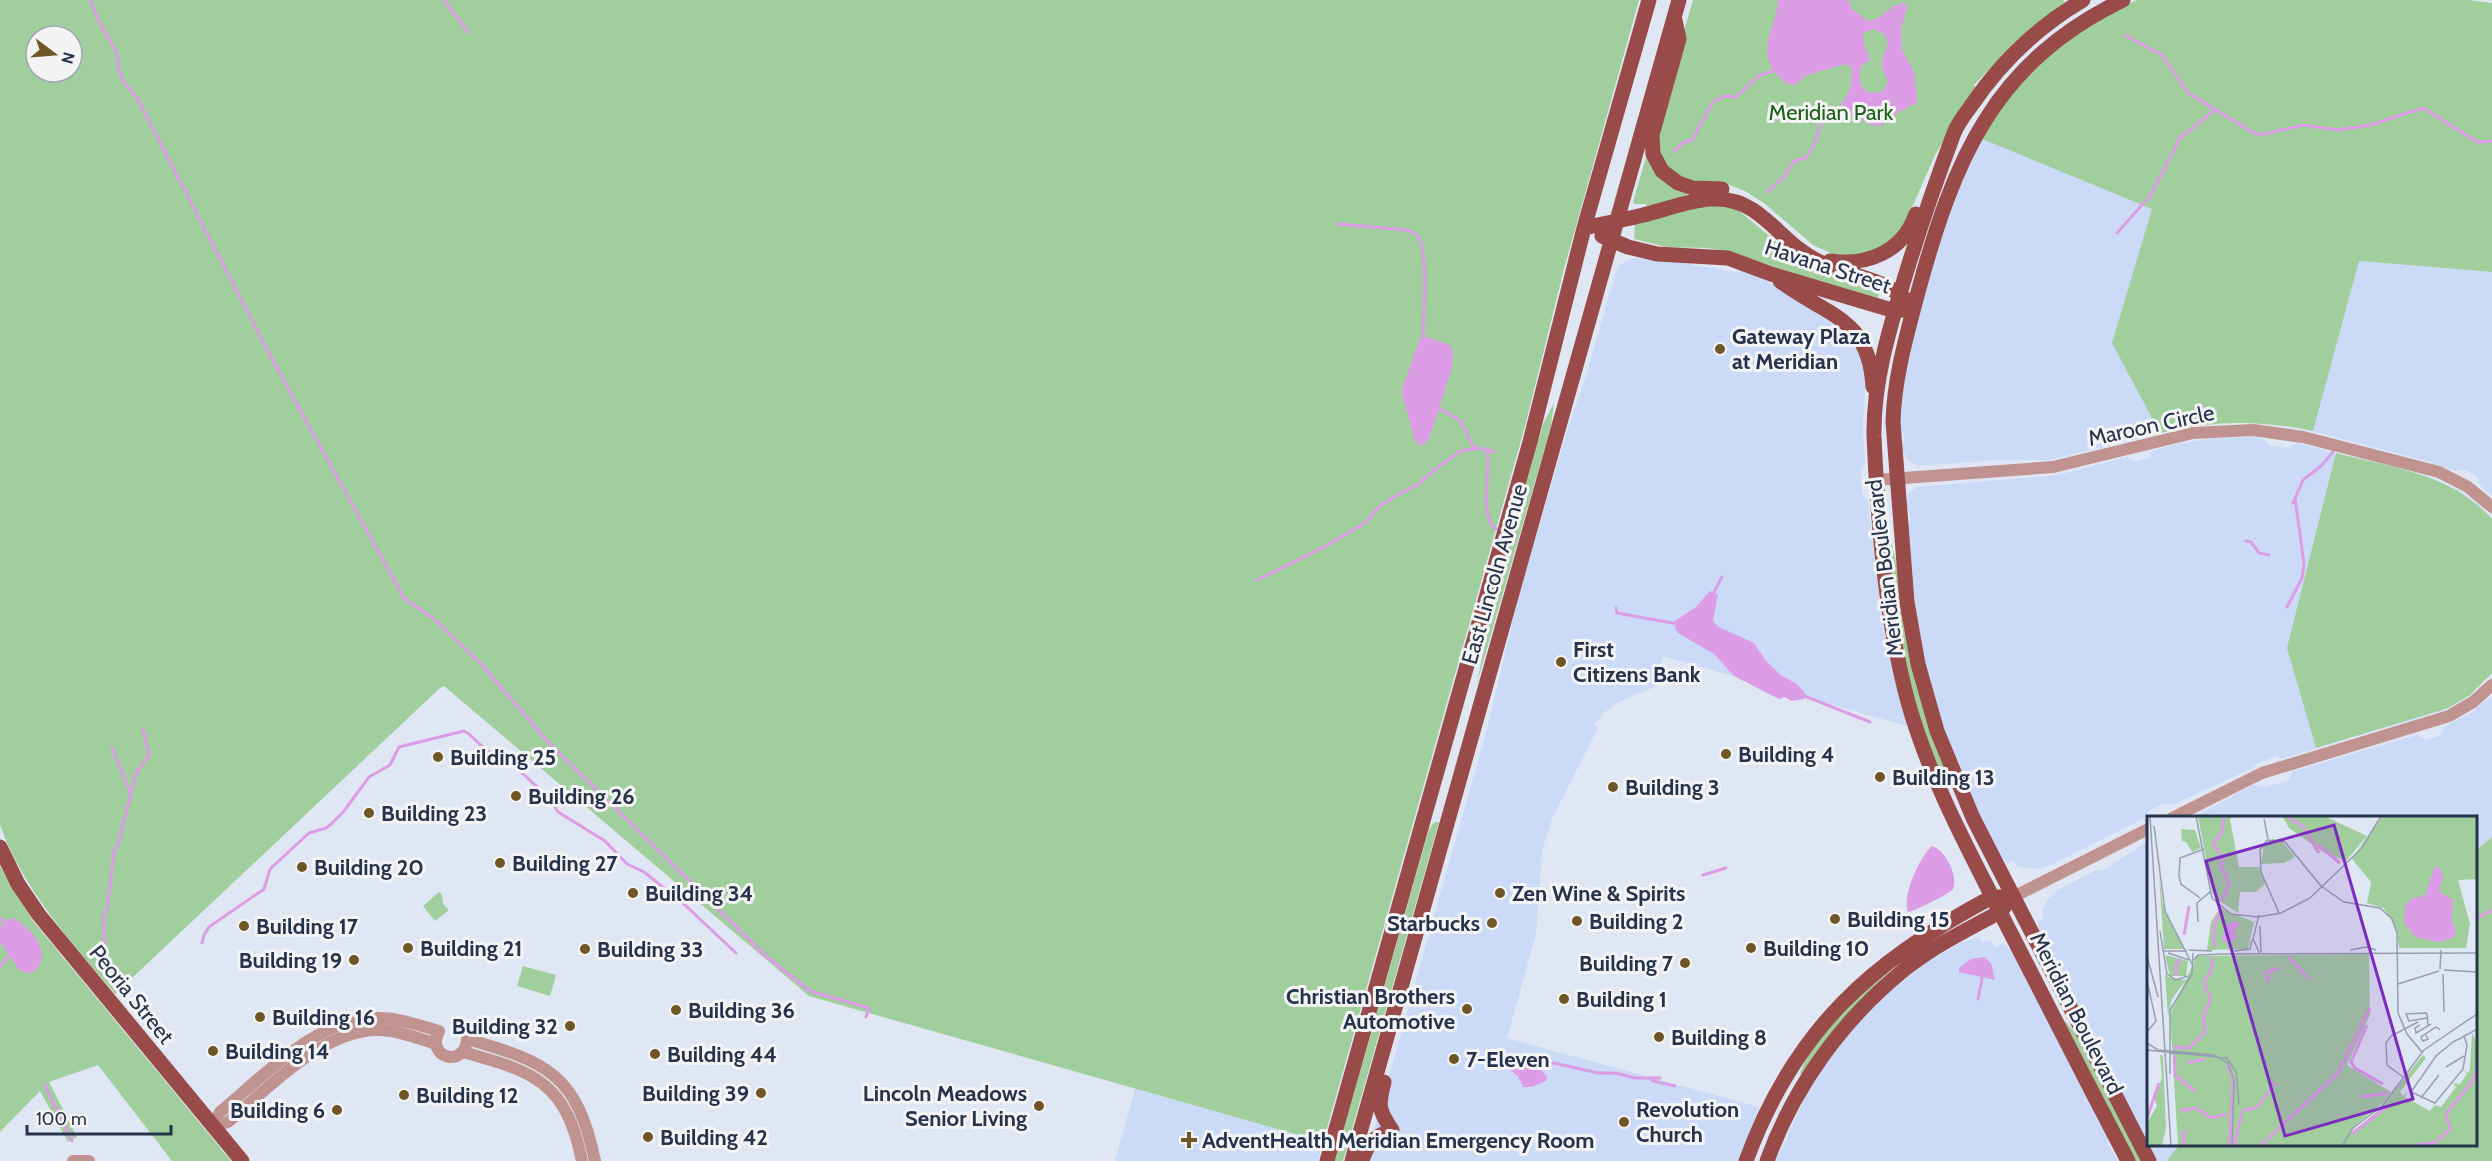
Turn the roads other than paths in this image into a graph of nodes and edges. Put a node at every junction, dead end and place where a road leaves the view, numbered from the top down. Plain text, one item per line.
1 (1649, 0) edge
2 (1679, 0) edge
3 (2083, 0) edge
4 (2123, 0) edge
5 (1674, 16) junction
6 (1954, 133) junction
7 (1753, 210) junction
8 (1617, 221) junction
9 (1584, 228) junction
10 (1611, 240) junction
11 (1812, 258) junction
12 (1771, 274) junction
13 (1900, 294) junction
14 (1914, 308) junction
15 (1895, 312) junction
16 (1875, 411) junction
17 (1896, 478) junction
18 (1877, 480) junction
19 (2492, 507) edge
20 (2492, 685) edge
21 (2176, 816) edge
22 (2147, 830) edge
23 (0, 847) edge
24 (1992, 897) junction
25 (2013, 897) junction
26 (2000, 912) junction
27 (1399, 993) junction
28 (463, 1052) junction
29 (213, 1126) junction
30 (242, 1161) edge
31 (582, 1161) edge
32 (595, 1161) edge
33 (1327, 1161) edge
34 (1352, 1161) edge
35 (1362, 1161) edge
36 (1746, 1161) edge
37 (1767, 1161) edge
38 (2128, 1161) edge
39 (2149, 1161) edge

1 - 9 main road, East Lincoln Avenue
2 - 5 main road, East Lincoln Avenue
3 - 6 main road, Meridian Boulevard
4 - 14 main road, Meridian Boulevard
5 - 7 main road
5 - 8 main road, East Lincoln Avenue
6 - 11 main road
6 - 13 main road, Meridian Boulevard
7 - 8 main road, Havana Street
7 - 11 main road, Havana Street
8 - 9 main road, Havana Street
8 - 10 main road, East Lincoln Avenue
9 - 10 main road, Havana Street
9 - 33 main road, East Lincoln Avenue
10 - 12 main road, Havana Street
10 - 27 main road, East Lincoln Avenue
11 - 13 main road, Havana Street
12 - 15 main road, Havana Street
12 - 16 main road
13 - 14 main road, Havana Street
13 - 15 main road, Meridian Boulevard
14 - 15 main road, Havana Street
14 - 17 main road, Meridian Boulevard
15 - 16 main road, Meridian Boulevard
16 - 18 main road, Meridian Boulevard
17 - 18 street, Maroon Circle
17 - 19 street, Maroon Circle
17 - 25 main road, Meridian Boulevard
18 - 24 main road, Meridian Boulevard
20 - 21 street
22 - 25 street
23 - 29 main road, Peoria Street
24 - 25 main road
24 - 26 main road, Meridian Boulevard
24 - 36 main road
25 - 26 main road
25 - 39 main road, Meridian Boulevard
26 - 37 main road
26 - 38 main road, Meridian Boulevard
27 - 34 main road, East Lincoln Avenue
27 - 35 main road
28 - 29 street
28 - 31 street
28 - 32 street
29 - 30 main road, Peoria Street

